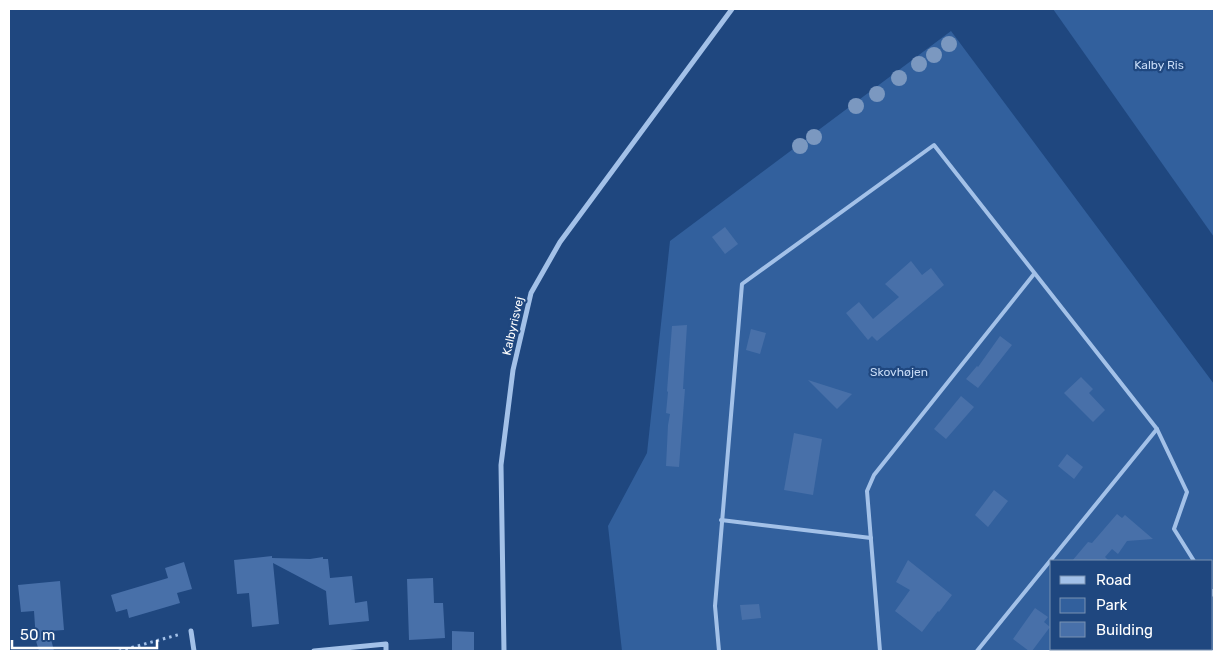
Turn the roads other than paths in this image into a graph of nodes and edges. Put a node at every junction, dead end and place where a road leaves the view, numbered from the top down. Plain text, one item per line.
1 (732, 9) edge
2 (1034, 274) junction
3 (1157, 429) junction
4 (721, 520) junction
5 (871, 538) junction
6 (1051, 560) edge
7 (1193, 560) edge
8 (1050, 562) edge
9 (191, 631) road end
10 (194, 651) edge
11 (314, 651) edge
12 (386, 651) edge
13 (504, 651) edge
14 (719, 651) edge
15 (880, 651) edge
16 (978, 651) edge

1 - 13 street, Kalbyrisvej
2 - 3 lane
2 - 4 lane
2 - 5 lane
3 - 6 lane
3 - 7 lane
4 - 5 lane
4 - 14 lane
5 - 15 lane
8 - 16 lane
9 - 10 street
11 - 12 street

